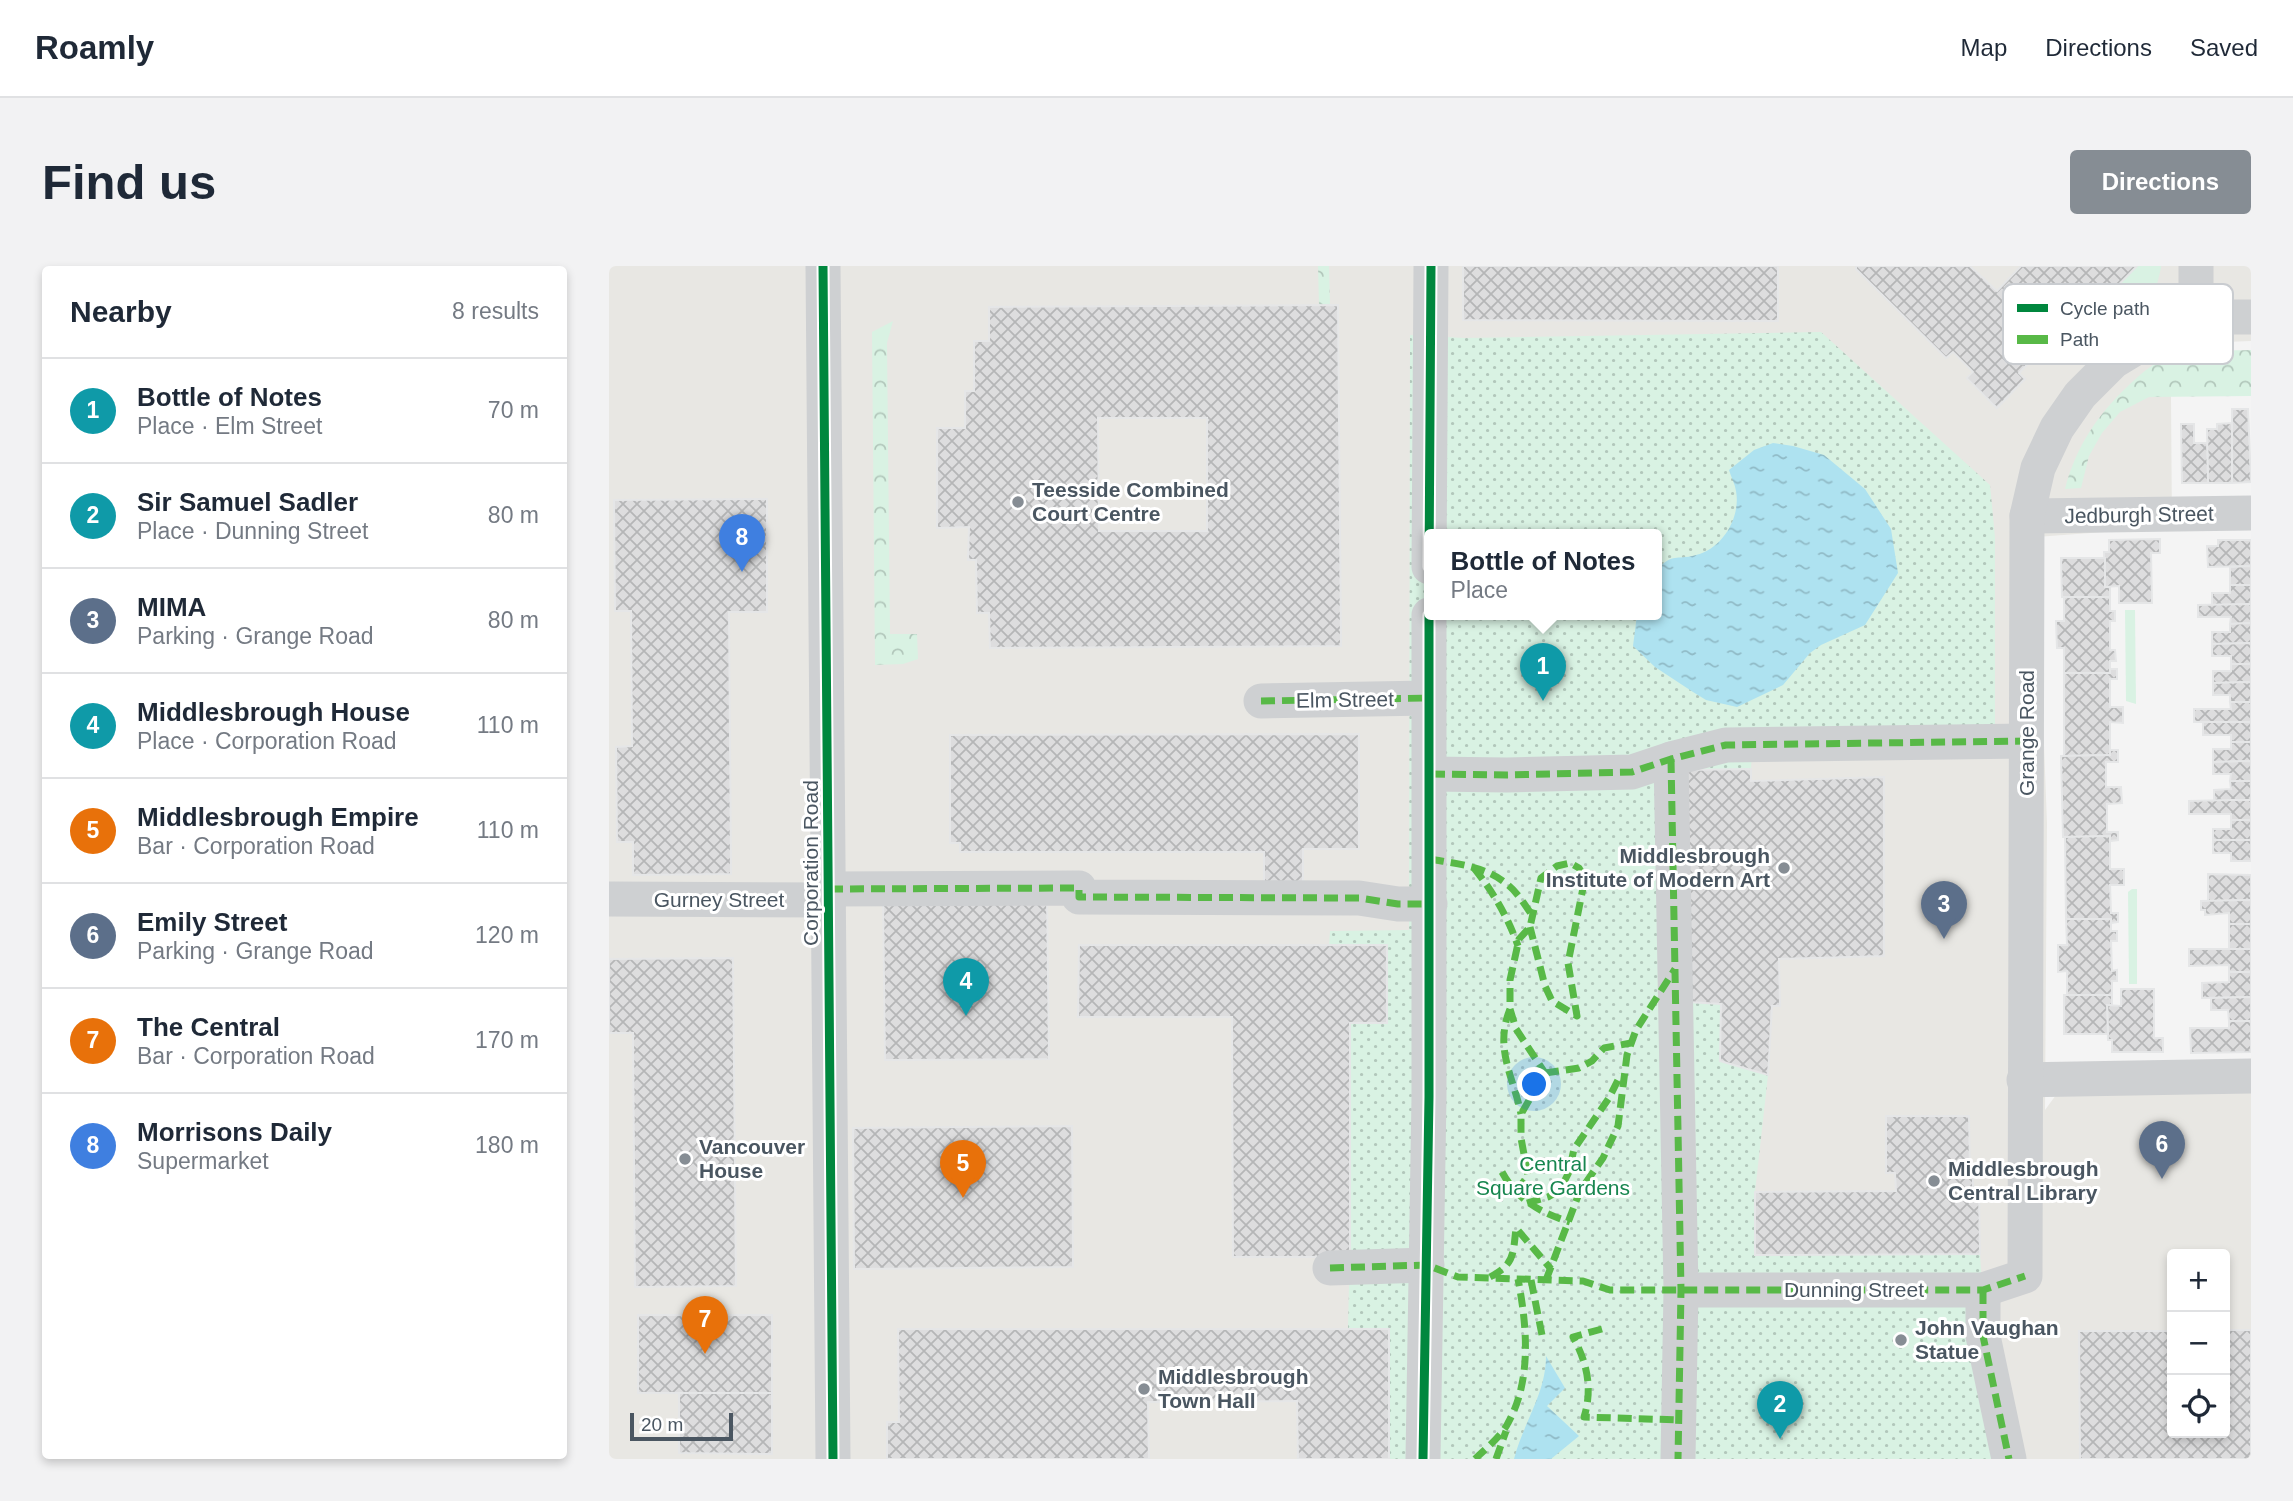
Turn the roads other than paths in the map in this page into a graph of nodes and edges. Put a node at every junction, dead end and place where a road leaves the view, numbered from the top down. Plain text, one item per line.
1 (823, 266) edge
2 (1431, 266) edge
3 (2196, 266) edge
4 (2196, 284) edge
5 (2233, 317) edge
6 (2251, 317) edge
7 (2110, 364) edge
8 (2251, 513) edge
9 (2027, 516) junction
10 (1429, 529) edge
11 (1429, 620) edge
12 (1429, 698) junction
13 (1261, 701) dead end
14 (2026, 741) junction
15 (1671, 759) junction
16 (1431, 774) junction
17 (829, 895) junction
18 (609, 899) edge
19 (1430, 904) junction
20 (2251, 1076) edge
21 (2024, 1080) junction
22 (1427, 1265) junction
23 (1330, 1268) dead end
24 (2025, 1276) joint
25 (1681, 1290) junction
26 (1983, 1290) junction
27 (833, 1459) edge
28 (1423, 1459) edge
29 (1678, 1459) edge
30 (2009, 1459) edge

1 - 17 street, Corporation Road
2 - 10 street
3 - 4 street
5 - 6 street
7 - 9 street, Grange Road
8 - 9 street, Jedburgh Street
9 - 14 street, Grange Road
11 - 12 street
12 - 13 street, Elm Street
12 - 16 street
14 - 15 street
14 - 21 street, Grange Road
15 - 16 street
15 - 25 street
16 - 19 street
17 - 18 street, Gurney Street
17 - 19 street, Gurney Street
17 - 27 street, Corporation Road
19 - 22 street
20 - 21 street
21 - 24 street, Grange Road
22 - 23 street
22 - 28 street
24 - 26 street, Dunning Street
25 - 26 street, Dunning Street
25 - 29 street
26 - 30 street

